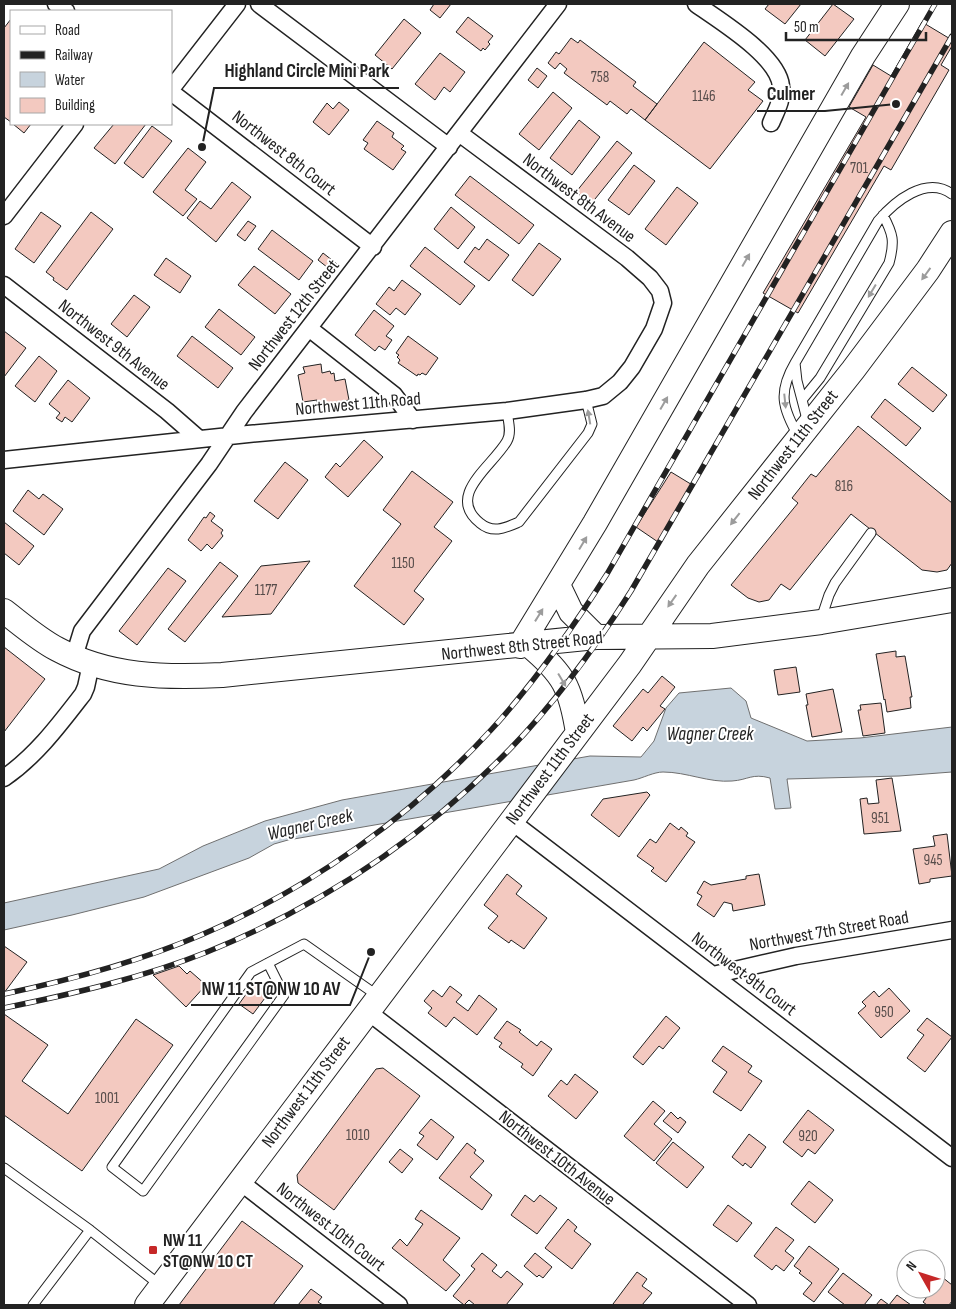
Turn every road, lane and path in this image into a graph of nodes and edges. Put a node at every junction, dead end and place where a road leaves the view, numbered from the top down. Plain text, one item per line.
1 (236, 4) edge
2 (259, 4) edge
3 (558, 4) edge
4 (696, 4) edge
5 (896, 4) edge
6 (172, 89) edge
7 (172, 91) edge
8 (771, 123) dead end
9 (74, 125) edge
10 (459, 134) junction
11 (449, 147) junction
12 (952, 194) edge
13 (883, 215) junction
14 (4, 216) edge
15 (952, 233) edge
16 (373, 247) junction
17 (4, 285) edge
18 (663, 304) joint
19 (310, 329) junction
20 (795, 363) junction
21 (586, 400) junction
22 (802, 400) junction
23 (507, 411) junction
24 (413, 420) junction
25 (804, 432) junction
26 (229, 436) junction
27 (199, 438) junction
28 (4, 460) edge
29 (871, 533) dead end
30 (558, 585) junction
31 (952, 600) edge
32 (4, 611) edge
33 (821, 622) junction
34 (596, 638) junction
35 (648, 638) junction
36 (524, 645) junction
37 (83, 661) junction
38 (578, 733) junction
39 (4, 778) edge
40 (516, 814) junction
41 (952, 930) edge
42 (268, 963) junction
43 (713, 975) junction
44 (373, 1004) junction
45 (952, 1158) edge
46 (4, 1168) edge
47 (239, 1181) junction
48 (90, 1230) junction
49 (161, 1287) junction
50 (33, 1305) edge
51 (147, 1305) edge
52 (399, 1305) edge
53 (748, 1305) edge

1 - 6 street
2 - 11 street
3 - 10 street, Northwest 12th Street
4 - 8 street
30 -> 5 street
7 - 16 street, Northwest 8th Court
9 - 14 street
10 - 11 street, Northwest 12th Street
10 - 18 street, Northwest 8th Avenue
11 - 16 street, Northwest 12th Street
12 - 13 lane
13 - 20 lane
13 -> 22 lane
15 -> 25 street, Northwest 11th Street
16 - 19 street, Northwest 12th Street
17 - 27 street, Northwest 9th Avenue
18 - 21 street, Northwest 11th Road
19 - 24 street
19 - 26 street, Northwest 12th Street
20 - 22 lane
20 -> 25 lane
21 - 23 street, Northwest 11th Road
23 -> 21 lane
22 - 25 lane
23 - 24 street, Northwest 11th Road
24 - 26 street, Northwest 11th Road
25 -> 35 street, Northwest 11th Street
26 - 27 street, Northwest 11th Road
26 - 37 street, Northwest 12th Street
27 - 28 street, Northwest 11th Road
29 - 33 lane
30 - 34 street
36 -> 30 street
31 - 33 street, Northwest 8th Street Road
32 - 37 street
33 - 35 street, Northwest 8th Street Road
34 - 35 street, Northwest 8th Street Road
34 - 36 street, Northwest 8th Street Road
35 - 38 street, Northwest 11th Street
36 - 37 street, Northwest 8th Street Road
36 -> 38 street
37 - 39 street, Northwest 12th Street
38 - 40 street, Northwest 11th Street
40 - 43 street, Northwest 9th Court
40 - 44 street, Northwest 11th Street
41 - 43 street, Northwest 7th Street Road
42 - 42 lane
42 - 44 lane
43 - 45 street, Northwest 9th Court
44 - 47 street, Northwest 11th Street
44 - 53 street, Northwest 10th Avenue
46 - 48 lane
47 - 49 street, Northwest 11th Street
47 - 52 street, Northwest 10th Court
48 - 49 lane
48 - 50 lane
49 - 51 street, Northwest 11th Street

